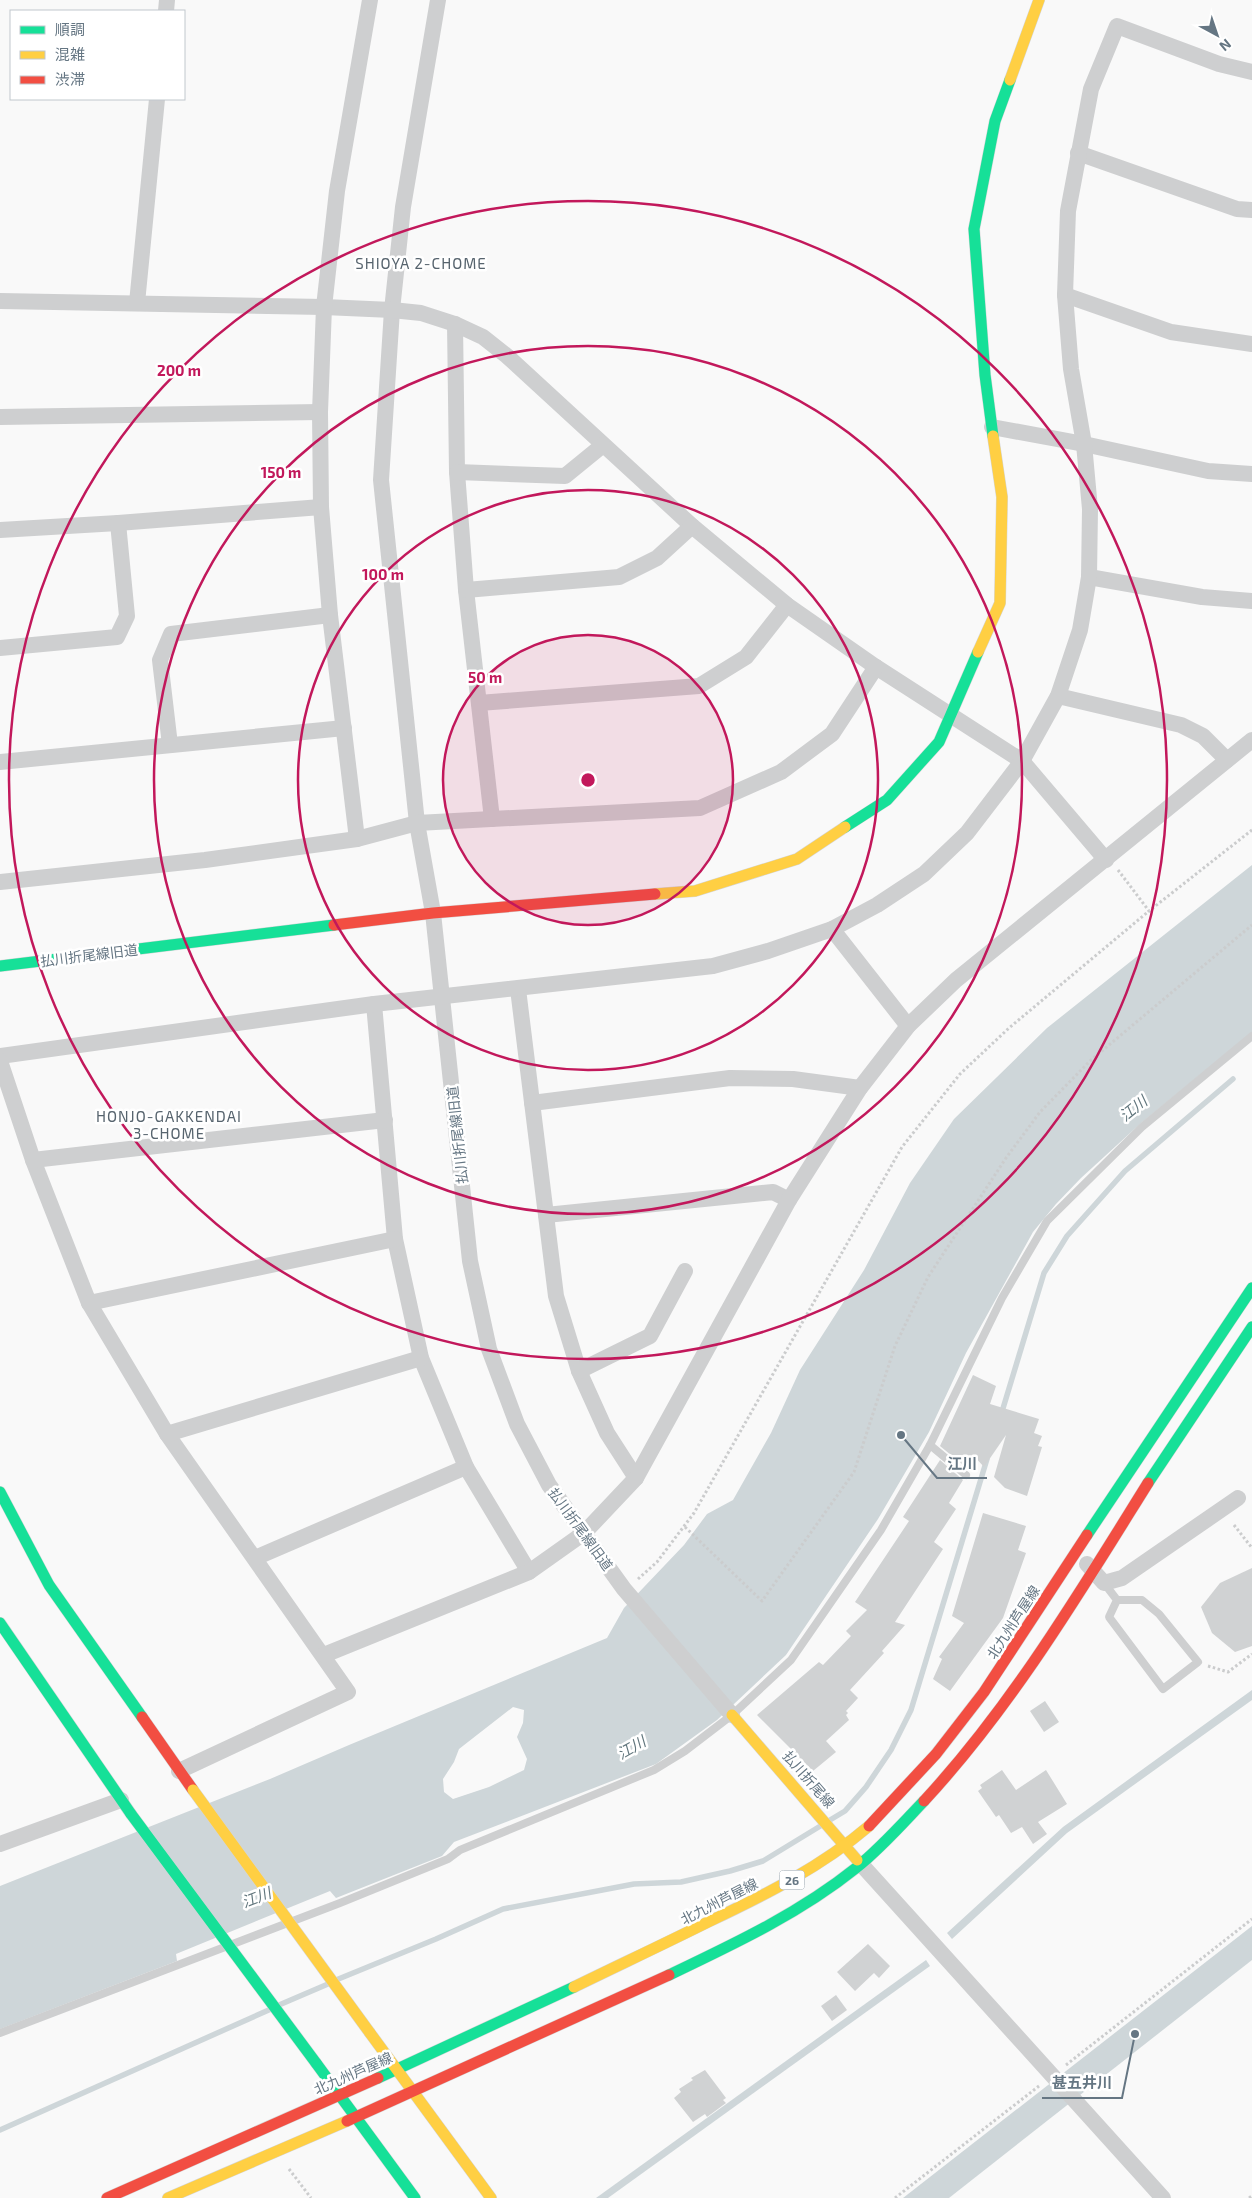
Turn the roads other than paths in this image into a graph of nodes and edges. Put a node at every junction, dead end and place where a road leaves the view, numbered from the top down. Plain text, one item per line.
1 (370, 0) edge
2 (438, 0) edge
3 (1039, 0) edge
4 (1252, 72) edge
5 (158, 100) edge
6 (1078, 153) junction
7 (1252, 210) edge
8 (1065, 295) junction
9 (0, 301) edge
10 (137, 303) junction
11 (324, 307) junction
12 (392, 310) junction
13 (455, 324) junction
14 (1252, 344) edge
15 (320, 412) junction
16 (0, 417) edge
17 (992, 427) junction
18 (1084, 444) junction
19 (603, 445) junction
20 (457, 472) junction
21 (1252, 474) edge
22 (321, 507) junction
23 (118, 524) junction
24 (692, 526) junction
25 (0, 530) edge
26 (1089, 577) junction
27 (466, 590) junction
28 (1252, 601) edge
29 (786, 605) junction
30 (330, 615) junction
31 (0, 648) edge
32 (876, 667) junction
33 (1058, 696) junction
34 (479, 703) junction
35 (950, 715) junction
36 (344, 728) junction
37 (1252, 740) edge
38 (170, 745) junction
39 (1227, 760) junction
40 (1022, 761) junction
41 (0, 762) edge
42 (492, 819) junction
43 (417, 823) junction
44 (357, 839) junction
45 (1107, 859) junction
46 (0, 882) edge
47 (433, 913) junction
48 (832, 929) junction
49 (0, 966) edge
50 (518, 989) junction
51 (442, 996) junction
52 (374, 1004) junction
53 (908, 1026) junction
54 (1252, 1036) edge
55 (0, 1056) edge
56 (0, 1062) edge
57 (860, 1088) junction
58 (532, 1103) junction
59 (385, 1120) junction
60 (33, 1160) junction
61 (789, 1200) junction
62 (546, 1215) junction
63 (395, 1239) junction
64 (685, 1271) dead end
65 (1252, 1288) edge
66 (89, 1303) junction
67 (1252, 1326) edge
68 (421, 1358) junction
69 (580, 1371) junction
70 (167, 1434) junction
71 (930, 1445) junction
72 (466, 1467) junction
73 (966, 1475) dead end
74 (636, 1478) junction
75 (0, 1492) edge
76 (1238, 1498) dead end
77 (584, 1534) junction
78 (1076, 1552) junction
79 (255, 1558) junction
80 (1093, 1570) junction
81 (529, 1572) junction
82 (1104, 1583) junction
83 (1117, 1600) junction
84 (0, 1623) edge
85 (324, 1655) junction
86 (730, 1712) junction
87 (179, 1771) junction
88 (126, 1807) junction
89 (0, 1844) edge
90 (847, 1845) junction
91 (861, 1864) junction
92 (0, 2033) edge
93 (397, 2070) junction
94 (414, 2092) junction
95 (339, 2095) junction
96 (356, 2118) junction
97 (107, 2198) edge
98 (168, 2198) edge
99 (415, 2198) edge
100 (491, 2198) edge
101 (1163, 2198) edge

1 - 11 street
2 - 12 street
3 - 17 street
4 - 6 street
5 - 10 street
6 - 7 street
6 - 8 street
8 - 14 street
8 - 18 street
9 - 10 street
10 - 11 street
11 - 12 street
11 - 15 street
12 - 13 street
12 - 43 street
13 - 19 street
13 - 20 street
15 - 16 street
15 - 22 street
17 - 18 street
17 - 35 street
18 - 21 street
18 - 26 street
19 - 20 street
19 - 24 street
20 - 27 street
22 - 23 street
22 - 30 street
23 - 25 street
23 - 31 street
24 - 27 street
24 - 29 street
26 - 28 street
26 - 33 street
27 - 34 street
29 - 32 street
29 - 34 street
30 - 36 street
30 - 38 street
32 - 35 street
32 - 42 street
33 - 39 street
33 - 40 street
34 - 42 street
35 - 40 street
35 - 47 street
36 - 38 street
36 - 44 street
37 - 39 street
38 - 41 street
39 - 45 street
40 - 45 street
40 - 48 street
42 - 43 street
43 - 44 street
43 - 47 street
44 - 46 street
45 - 53 street
47 - 49 street, 払川折尾線旧道
47 - 51 street, 払川折尾線旧道
48 - 50 street
48 - 53 street
50 - 51 street
50 - 58 street
51 - 52 street
51 - 77 street, 払川折尾線旧道
52 - 55 street
52 - 59 street
53 - 57 street
54 - 71 lane
56 - 60 street
57 - 58 street
57 - 61 street
58 - 62 street
59 - 60 street
59 - 63 street
60 - 66 street
61 - 62 street
61 - 74 street
62 - 69 street
63 - 66 street
63 - 68 street
64 - 69 street
65 - 78 street, 北九州芦屋線 / 26
66 - 70 street
67 - 80 street, 26
68 - 70 street
68 - 72 street
69 - 74 street
70 - 79 street
71 - 73 lane
71 - 86 lane
72 - 79 street
72 - 81 street
74 - 77 street
75 - 87 street
76 - 82 street
77 - 81 street
77 - 86 street, 払川折尾線旧道
78 - 80 street
78 - 90 street, 北九州芦屋線 / 26
79 - 85 street
80 - 82 street
80 - 91 street, 26
81 - 85 street
82 - 83 lane
83 - 83 lane
84 - 88 street
85 - 87 street
86 - 90 street, 払川折尾線
86 - 92 lane
87 - 93 street, bridge
88 - 89 street
88 - 95 street, bridge
90 - 91 street, 払川折尾線
90 - 93 street, 北九州芦屋線 / 26
91 - 94 street, 26
91 - 101 street
93 - 94 street
93 - 95 street, 北九州芦屋線 / 26
94 - 96 street, 26
94 - 100 street
95 - 96 street
95 - 97 street, 北九州芦屋線 / 26
96 - 98 street, 26
96 - 99 street

